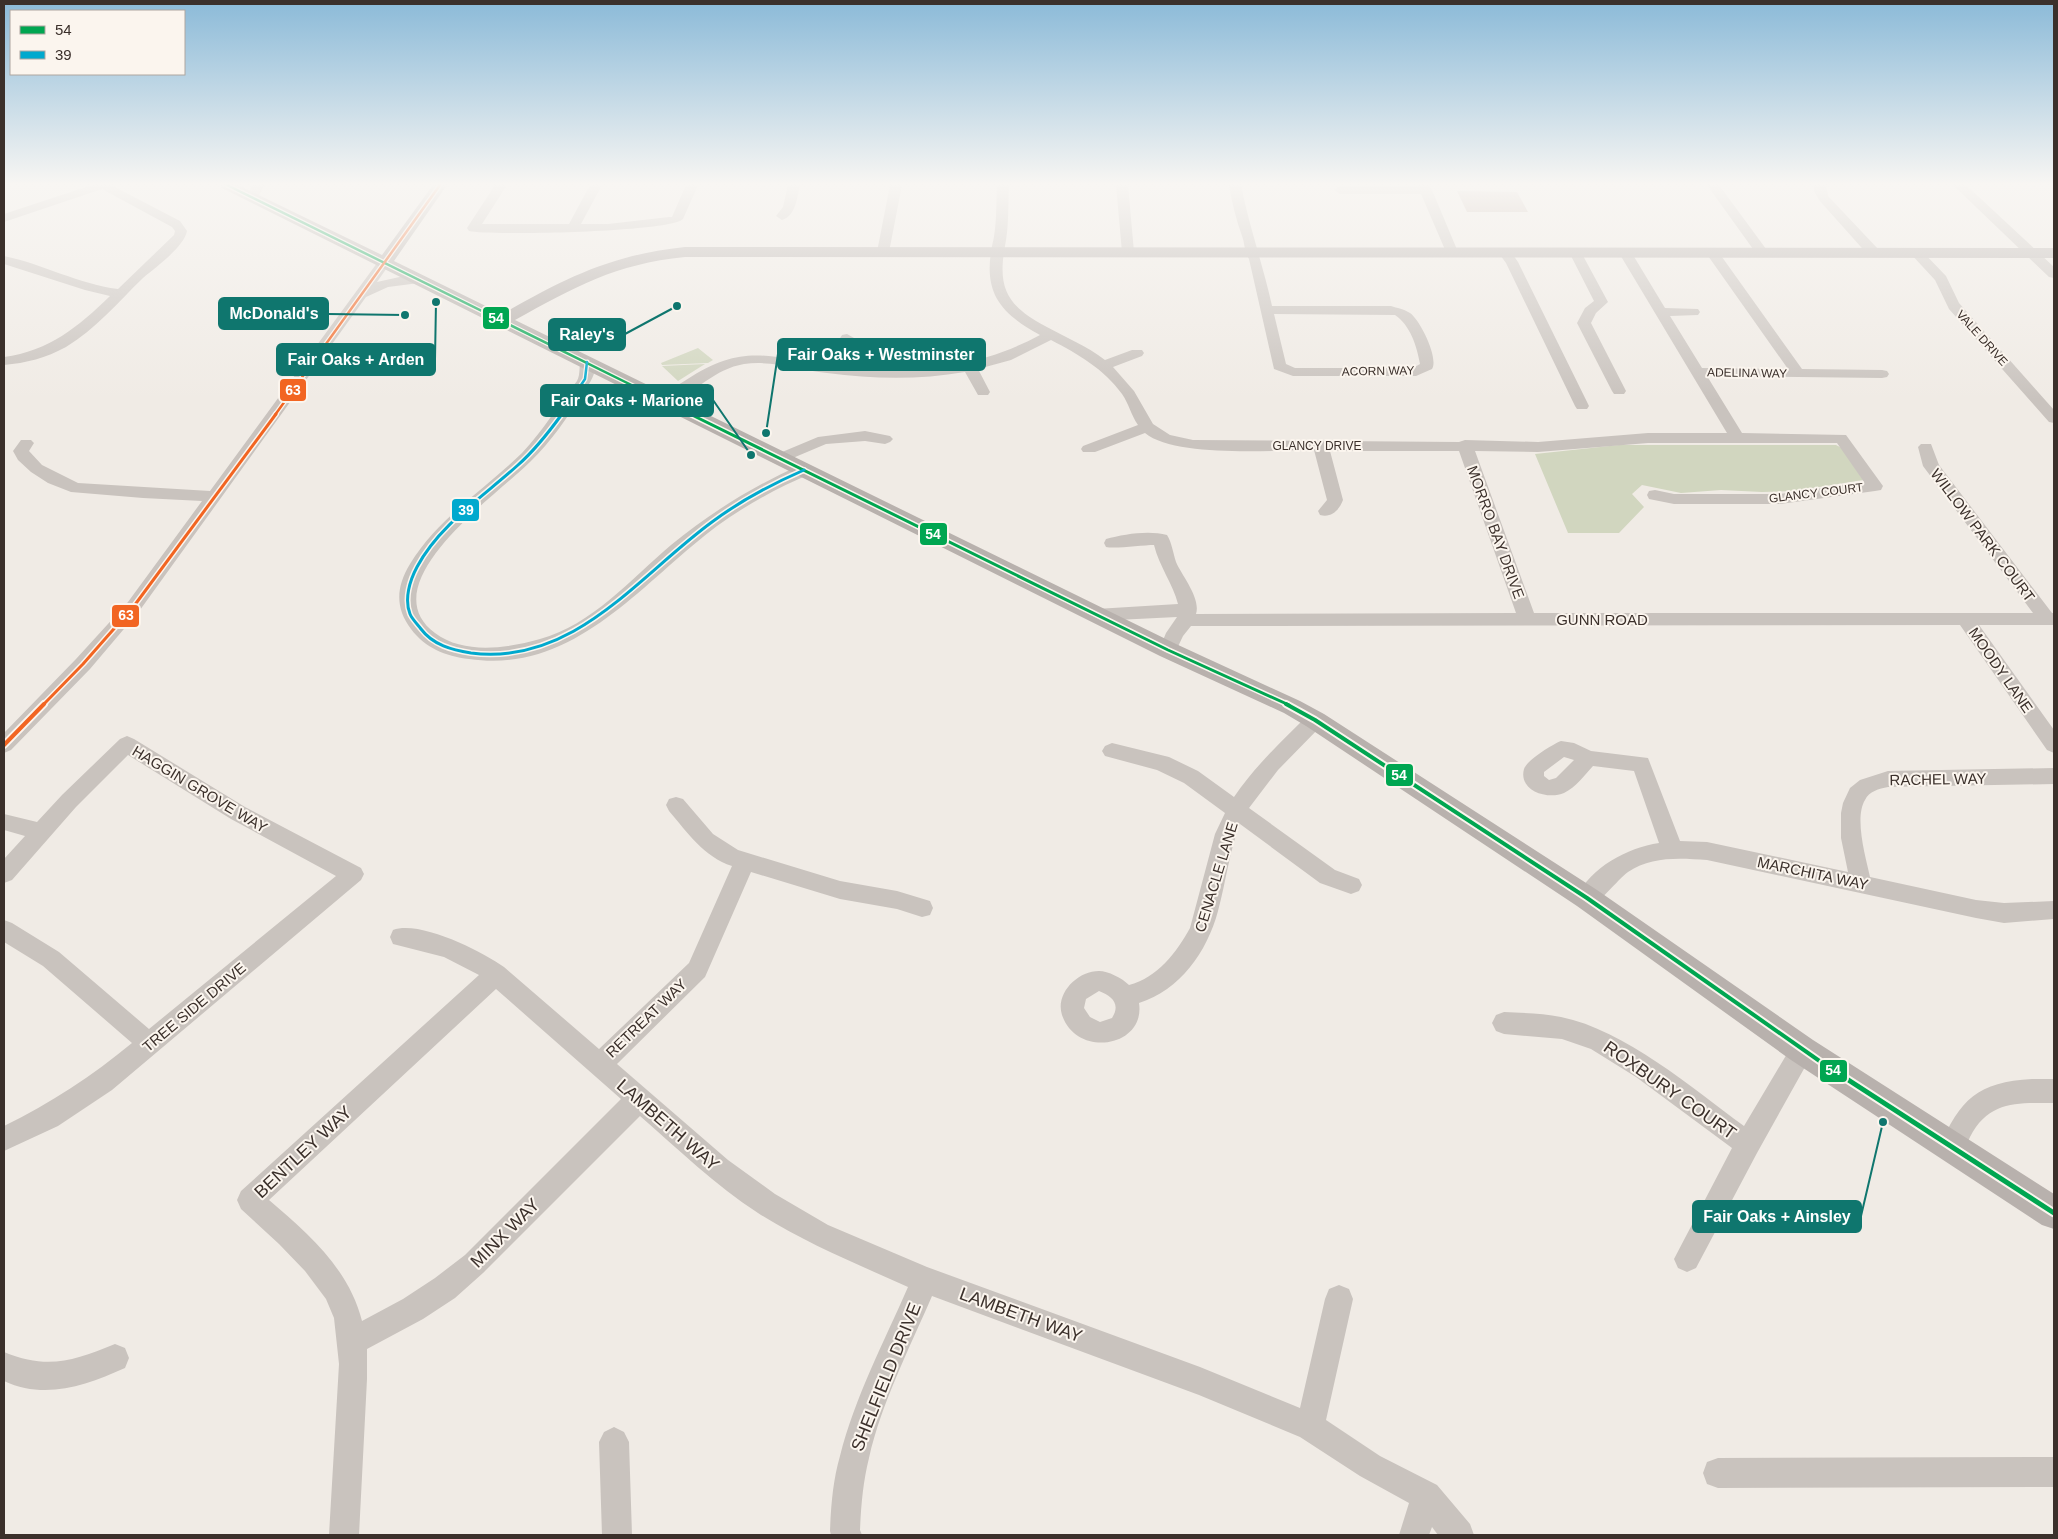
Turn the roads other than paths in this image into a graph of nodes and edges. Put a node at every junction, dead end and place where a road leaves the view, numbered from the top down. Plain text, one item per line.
1 (158, 257) edge
2 (374, 257) edge
3 (389, 257) edge
4 (645, 257) edge
5 (997, 257) edge
6 (1254, 257) edge
7 (1508, 257) edge
8 (1577, 257) edge
9 (1628, 257) edge
10 (1715, 257) edge
11 (1920, 257) edge
12 (2036, 257) edge
13 (4, 260) edge
14 (385, 262) junction
15 (2054, 274) edge
16 (419, 279) junction
17 (120, 293) junction
18 (361, 295) junction
19 (1266, 310) junction
20 (1661, 312) junction
21 (1693, 312) dead end
22 (503, 320) junction
23 (1052, 334) junction
24 (847, 338) dead end
25 (1137, 353) dead end
26 (4, 361) edge
27 (587, 362) junction
28 (1103, 366) junction
29 (969, 367) junction
30 (828, 369) junction
31 (1698, 372) junction
32 (1798, 373) junction
33 (1882, 374) dead end
34 (1619, 391) dead end
35 (983, 392) dead end
36 (666, 401) junction
37 (1582, 406) dead end
38 (2054, 419) edge
39 (1147, 427) junction
40 (1737, 437) junction
41 (885, 439) dead end
42 (26, 443) dead end
43 (1465, 445) junction
44 (1321, 446) junction
45 (1926, 447) dead end
46 (1089, 449) dead end
47 (781, 458) junction
48 (804, 470) junction
49 (1655, 495) dead end
50 (216, 496) junction
51 (1326, 511) dead end
52 (1112, 543) dead end
53 (1096, 614) junction
54 (1187, 615) junction
55 (1527, 619) junction
56 (1966, 620) junction
57 (2051, 620) edge
58 (1168, 650) junction
59 (1316, 720) junction
60 (4, 745) edge
61 (2054, 745) edge
62 (1112, 751) dead end
63 (1588, 758) dead end
64 (2054, 776) edge
65 (676, 805) dead end
66 (1237, 811) junction
67 (4, 822) edge
68 (42, 832) junction
69 (1672, 849) junction
70 (744, 863) junction
71 (4, 874) edge
72 (353, 874) joint
73 (1861, 884) junction
74 (1351, 885) dead end
75 (1587, 898) junction
76 (922, 908) dead end
77 (2054, 910) edge
78 (4, 930) edge
79 (401, 937) dead end
80 (496, 974) junction
81 (1126, 996) dead end
82 (1504, 1023) dead end
83 (150, 1044) junction
84 (1802, 1050) junction
85 (599, 1065) junction
86 (2054, 1092) edge
87 (638, 1099) junction
88 (4, 1139) edge
89 (1748, 1144) junction
90 (1952, 1148) junction
91 (2054, 1213) edge
92 (1687, 1260) dead end
93 (925, 1280) junction
94 (1340, 1299) dead end
95 (352, 1341) junction
96 (115, 1358) dead end
97 (4, 1366) edge
98 (1310, 1426) junction
99 (614, 1442) dead end
100 (2054, 1472) edge
101 (1718, 1473) dead end
102 (1426, 1496) junction
103 (344, 1535) edge
104 (617, 1535) edge
105 (847, 1535) edge
106 (1414, 1535) edge
107 (1459, 1535) edge

1 - 17 street
2 - 14 main road
3 - 14 main road
4 - 22 main road
5 - 23 street
6 - 19 street
7 - 37 street
8 - 34 street
9 - 20 street
10 - 32 street, ADELINA WAY
11 - 38 street, VALE DRIVE
12 - 15 street
13 - 17 street
14 - 16 main road
14 - 18 street
16 - 18 street
16 - 22 main road
17 - 26 street
18 - 50 street
19 - 19 street, ACORN WAY
20 - 21 street
20 - 31 street
22 - 27 main road
23 - 28 street
23 - 29 street
24 - 30 street
25 - 28 street
27 - 36 main road
27 - 48 street
28 - 39 street
29 - 30 street
29 - 35 street
30 - 36 street
31 - 32 street, ADELINA WAY
31 - 40 street
32 - 33 street
36 - 47 main road
39 - 44 street, GLANCY DRIVE
39 - 46 street
40 - 43 street, GLANCY DRIVE
40 - 49 street, GLANCY COURT
41 - 47 street
42 - 50 street
43 - 44 street, GLANCY DRIVE
43 - 55 street, MORRO BAY DRIVE
44 - 51 street
45 - 57 street, WILLOW PARK COURT
47 - 48 main road
48 - 53 main road
50 - 60 street
52 - 54 street
53 - 54 street, GUNN ROAD
53 - 58 main road
54 - 55 street, GUNN ROAD
54 - 58 street
55 - 56 street, GUNN ROAD
56 - 57 street, GUNN ROAD
56 - 61 street, MOODY LANE
58 - 59 main road
59 - 66 street, CENACLE LANE
59 - 75 main road
62 - 66 street, CENACLE LANE
63 - 69 street
64 - 73 street, RACHEL WAY
65 - 70 street
66 - 74 street, CENACLE LANE
66 - 81 street, CENACLE LANE
67 - 68 street
68 - 71 street, HAGGIN GROVE WAY
68 - 72 street, HAGGIN GROVE WAY
69 - 73 street, MARCHITA WAY
69 - 75 street, MARCHITA WAY
70 - 76 street
70 - 85 street, RETREAT WAY
72 - 83 street, TREE SIDE DRIVE
73 - 77 street, MARCHITA WAY
75 - 84 main road
78 - 83 street
79 - 80 street, RETREAT WAY
80 - 85 street, RETREAT WAY
80 - 95 street, BENTLEY WAY
82 - 89 street, ROXBURY COURT
83 - 88 street, TREE SIDE DRIVE
84 - 89 street
84 - 90 main road
85 - 87 street, LAMBETH WAY
86 - 90 street
87 - 93 street, LAMBETH WAY
87 - 95 street, MINX WAY
89 - 92 street
90 - 91 main road
93 - 98 street, LAMBETH WAY
93 - 105 street, SHELFIELD DRIVE
94 - 98 street
95 - 103 street, BENTLEY WAY
96 - 97 street
98 - 102 street, LAMBETH WAY
99 - 104 street
100 - 101 street
102 - 106 street
102 - 107 street, LAMBETH WAY

